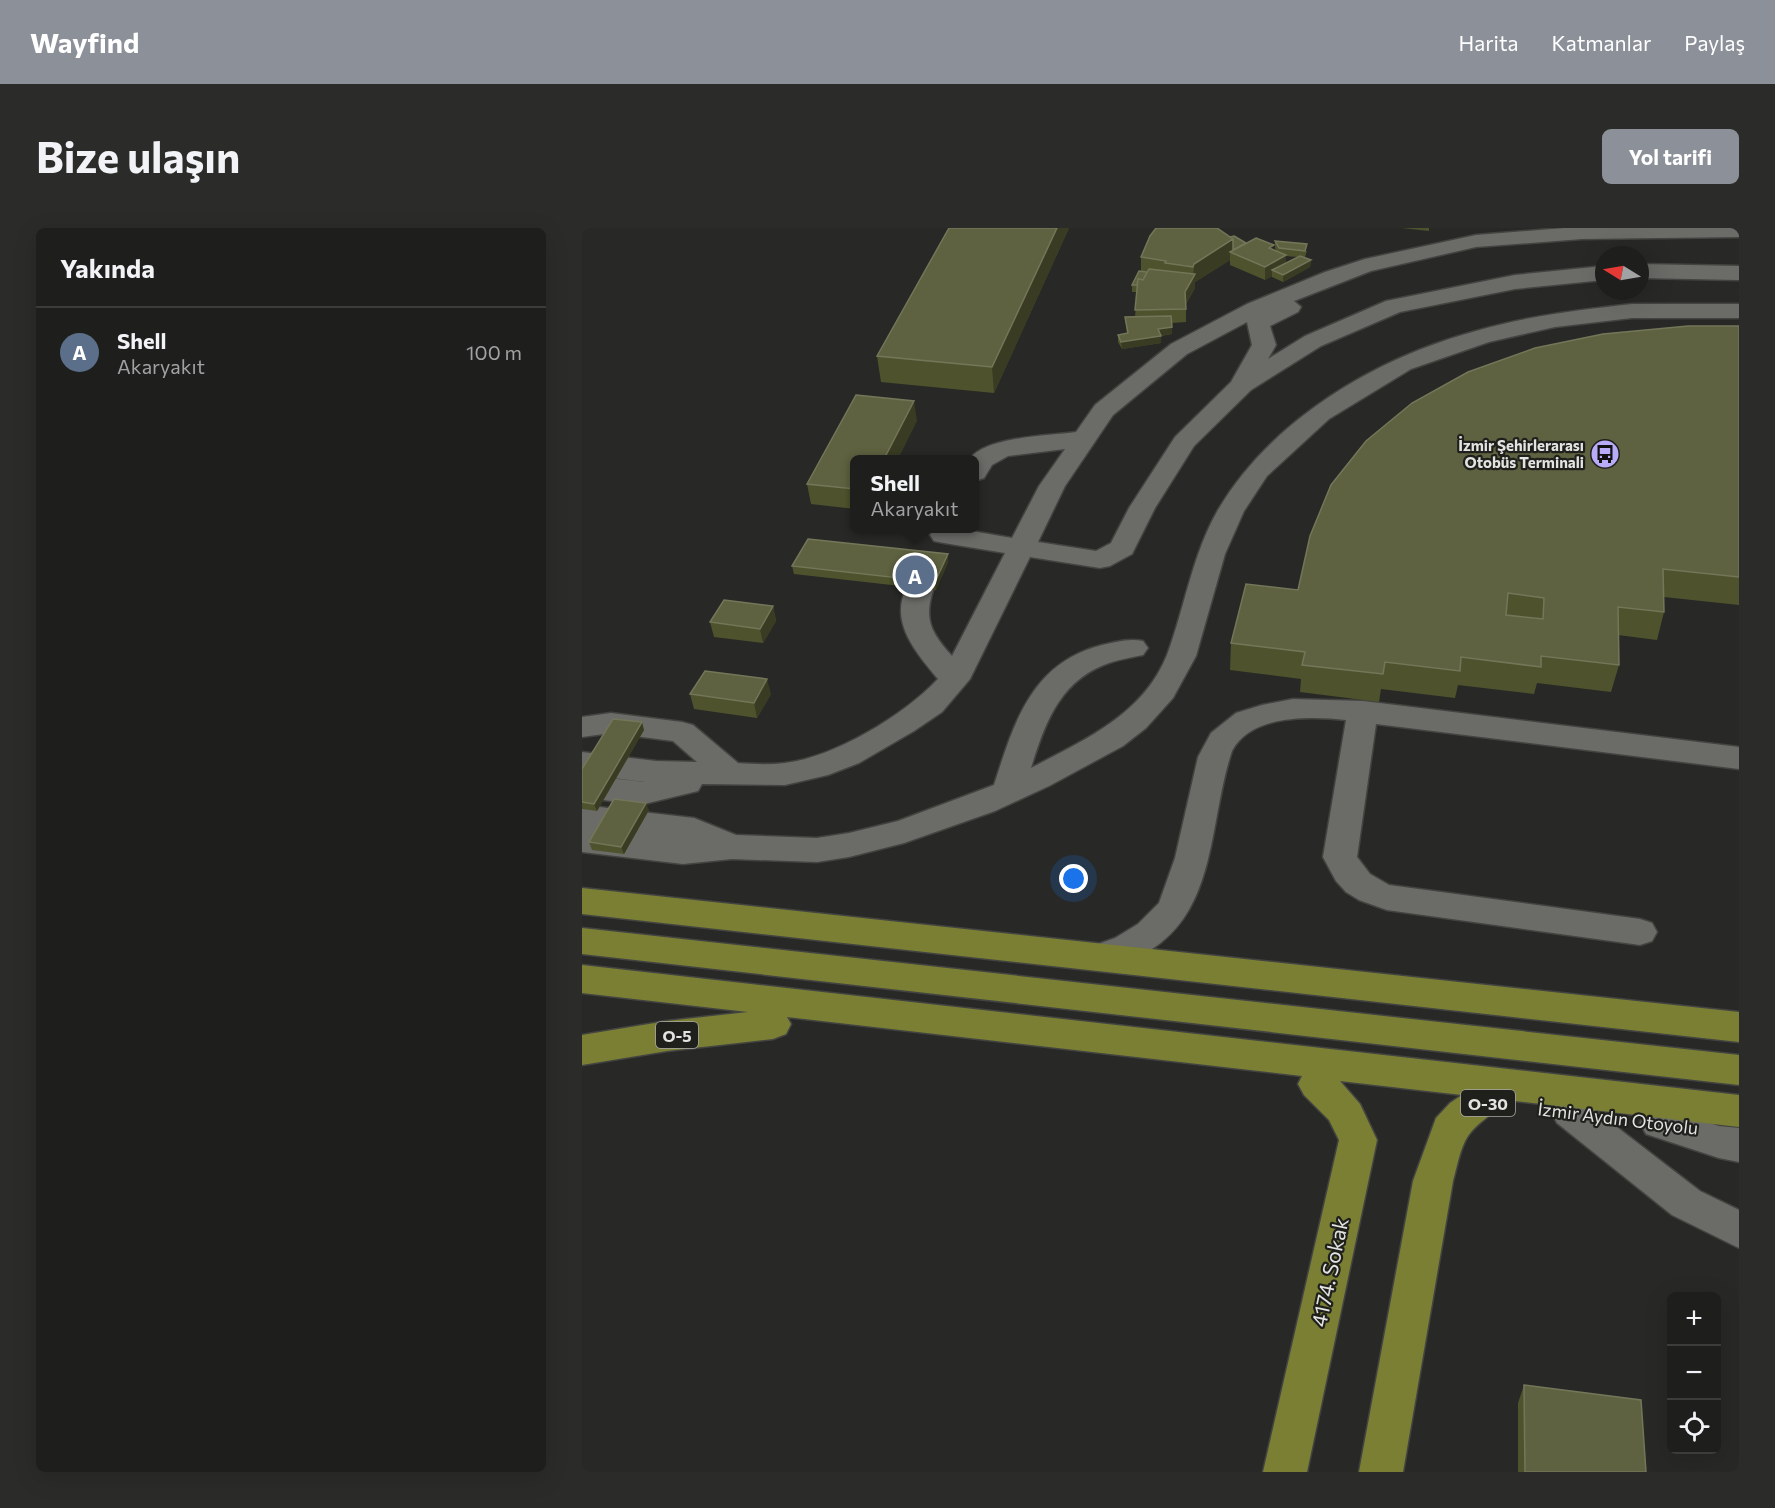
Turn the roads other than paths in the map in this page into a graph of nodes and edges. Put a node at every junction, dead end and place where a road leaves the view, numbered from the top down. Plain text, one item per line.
1 (1698, 231) junction
2 (1739, 231) edge
3 (1649, 271) edge
4 (1739, 273) edge
5 (1595, 274) edge
6 (1333, 277) junction
7 (1515, 282) junction
8 (1739, 311) edge
9 (1242, 385) junction
10 (1084, 438) junction
11 (979, 464) edge
12 (946, 533) edge
13 (951, 533) edge
14 (1019, 548) junction
15 (933, 560) edge
16 (920, 588) edge
17 (1133, 648) dead end
18 (955, 679) junction
19 (1363, 711) junction
20 (582, 727) edge
21 (582, 744) edge
22 (1739, 758) edge
23 (582, 763) edge
24 (729, 773) junction
25 (582, 786) edge
26 (1008, 792) junction
27 (582, 817) edge
28 (582, 840) edge
29 (732, 847) junction
30 (582, 901) edge
31 (1640, 932) dead end
32 (582, 941) edge
33 (1102, 957) junction
34 (582, 979) edge
35 (582, 1001) edge
36 (773, 1024) junction
37 (1739, 1027) edge
38 (582, 1050) edge
39 (1739, 1070) edge
40 (1317, 1084) junction
41 (1481, 1102) junction
42 (1739, 1111) edge
43 (1570, 1112) junction
44 (1659, 1123) junction
45 (1739, 1131) edge
46 (1739, 1145) edge
47 (1739, 1230) edge
48 (1285, 1472) edge
49 (1381, 1472) edge

1 - 2 lane
1 - 6 lane
1 - 7 lane
3 - 4 lane
5 - 7 lane
6 - 9 lane
6 - 10 lane
7 - 9 lane
8 - 26 lane
9 - 14 lane
10 - 11 lane
10 - 14 lane
12 - 15 lane
13 - 14 lane
14 - 18 lane
16 - 18 lane
17 - 26 lane
18 - 24 lane
19 - 22 lane
19 - 31 lane
19 - 33 lane
20 - 24 lane
21 - 24 lane
23 - 24 lane
24 - 25 lane
26 - 29 lane
27 - 29 lane
28 - 29 lane
30 - 33 main road
32 - 39 main road
33 - 37 main road
34 - 42 main road
35 - 36 main road
36 - 38 main road, O-5
36 - 40 main road, İzmir Aydın Otoyolu
40 - 41 main road, İzmir Aydın Otoyolu / O-30
40 - 48 main road, 4174. Sokak
41 - 43 main road, İzmir Aydın Otoyolu / O-30
41 - 49 main road
43 - 44 main road, İzmir Aydın Otoyolu / O-30
43 - 47 lane
44 - 45 main road, İzmir Aydın Otoyolu / O-30
44 - 46 lane

